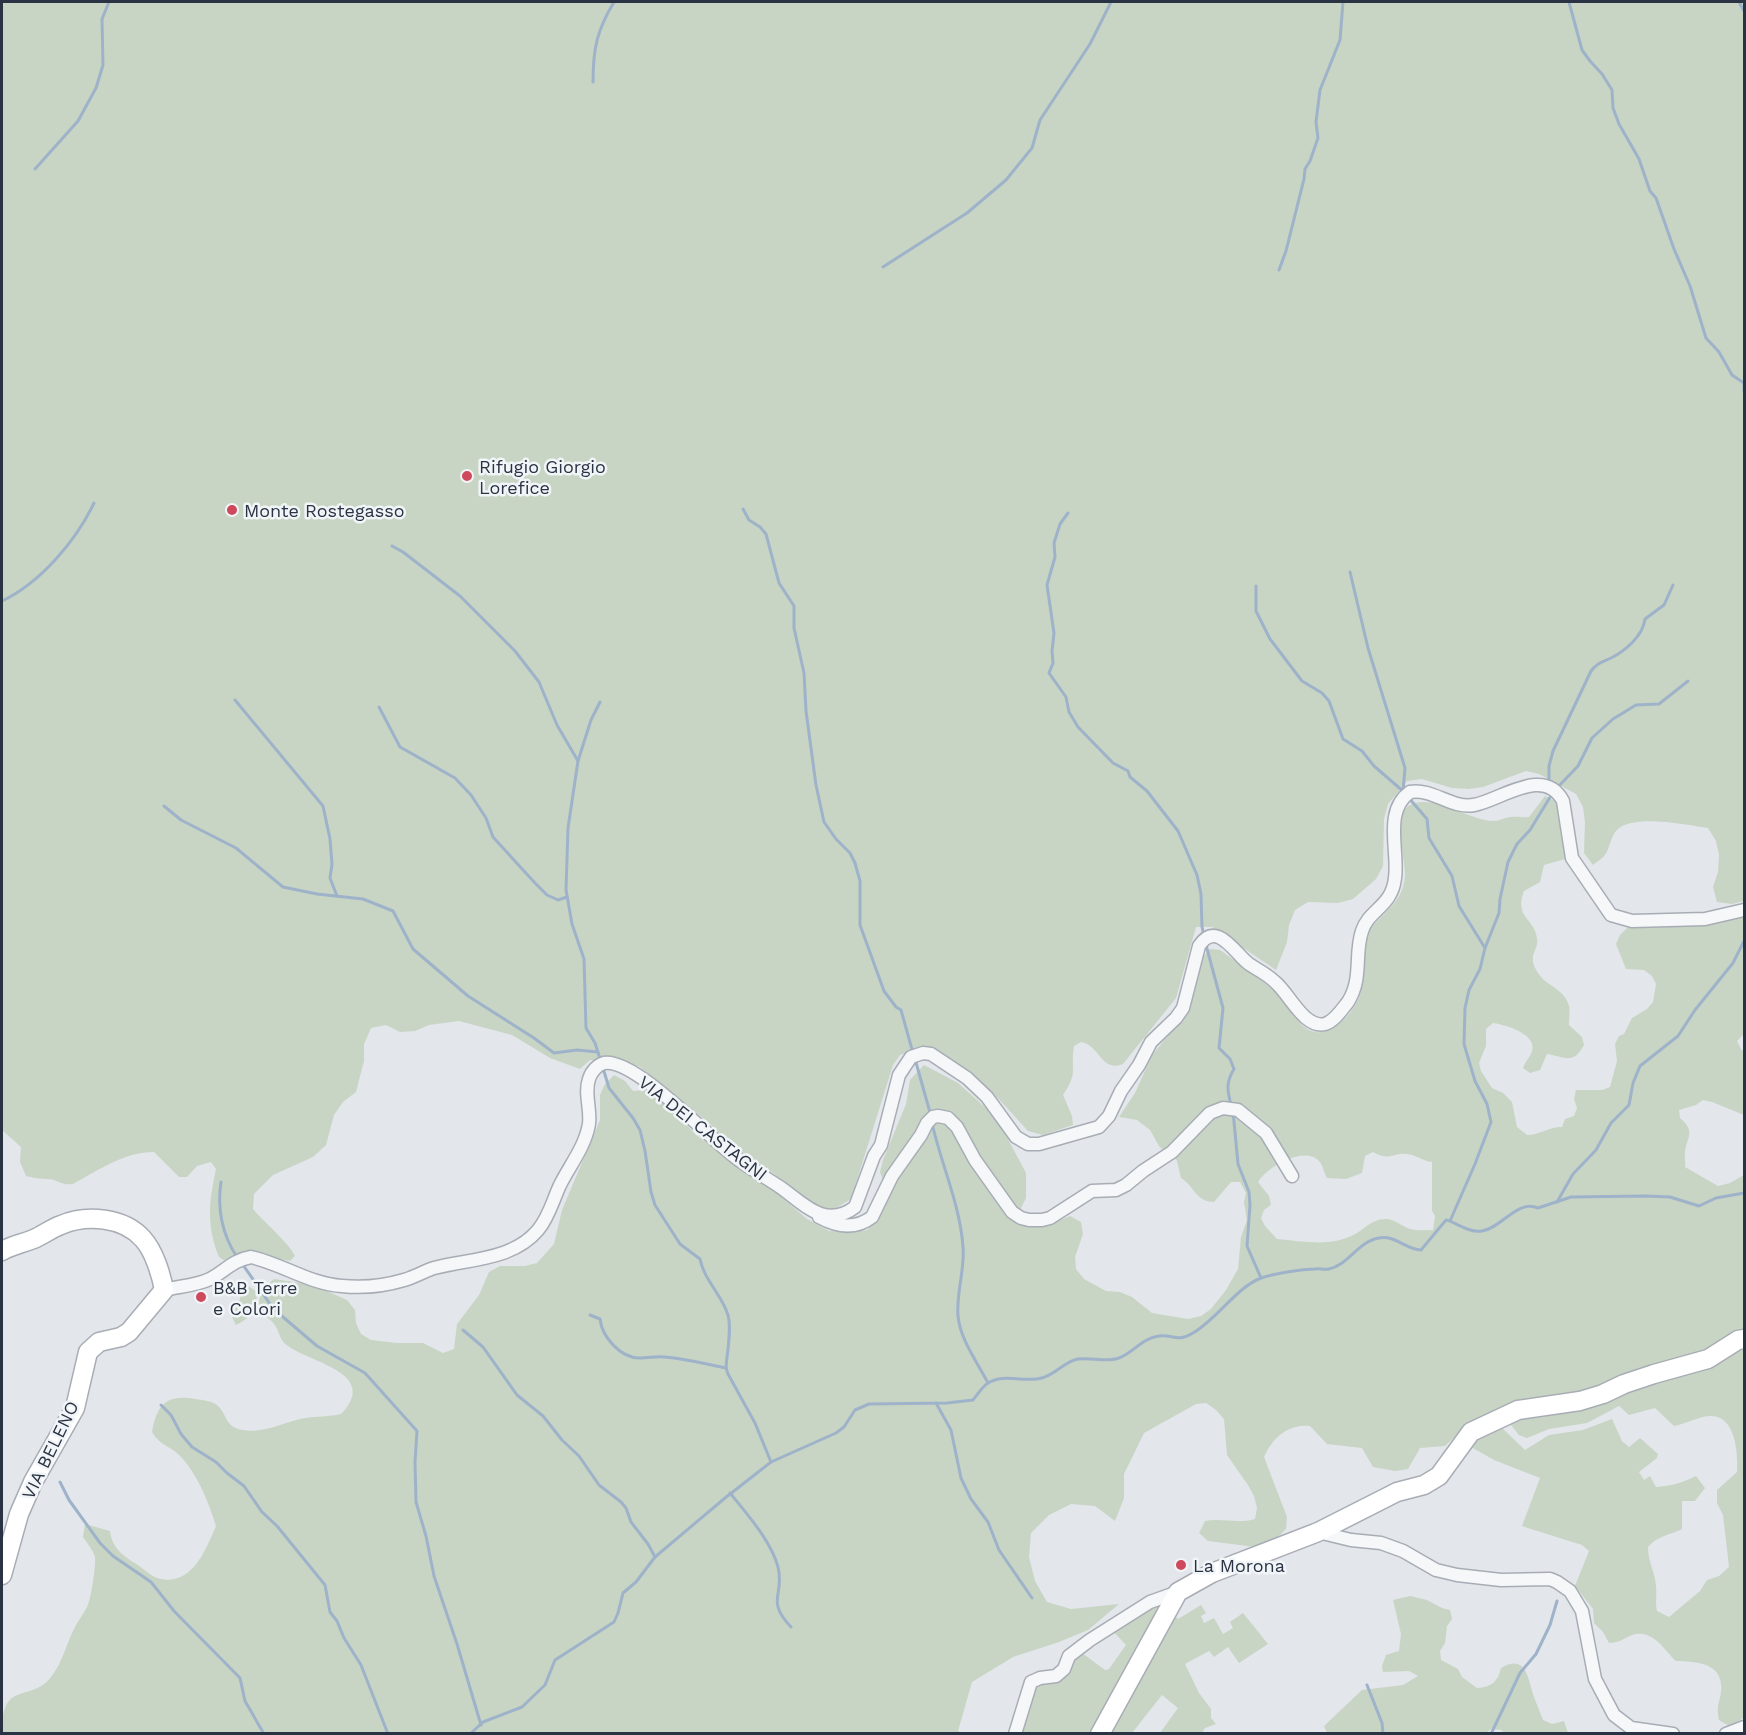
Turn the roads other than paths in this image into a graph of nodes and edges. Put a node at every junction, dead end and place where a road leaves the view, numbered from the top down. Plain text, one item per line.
1 (1744, 910) edge
2 (1292, 1176) dead end
3 (808, 1210) junction
4 (2, 1251) edge
5 (164, 1290) junction
6 (1744, 1339) edge
7 (1318, 1532) junction
8 (2, 1575) edge
9 (1178, 1592) junction
10 (1744, 1727) edge
11 (1662, 1733) edge
12 (1015, 1734) edge
13 (1100, 1734) edge
14 (1673, 1734) edge
15 (1726, 1734) edge

1 - 3 street, VIA DEI CASTAGNI
2 - 3 street
3 - 5 street, VIA DEI CASTAGNI
4 - 5 street
5 - 8 street, VIA BELENO
6 - 7 street
7 - 9 street
7 - 11 street
9 - 12 street
9 - 13 street
10 - 15 street
11 - 14 street

